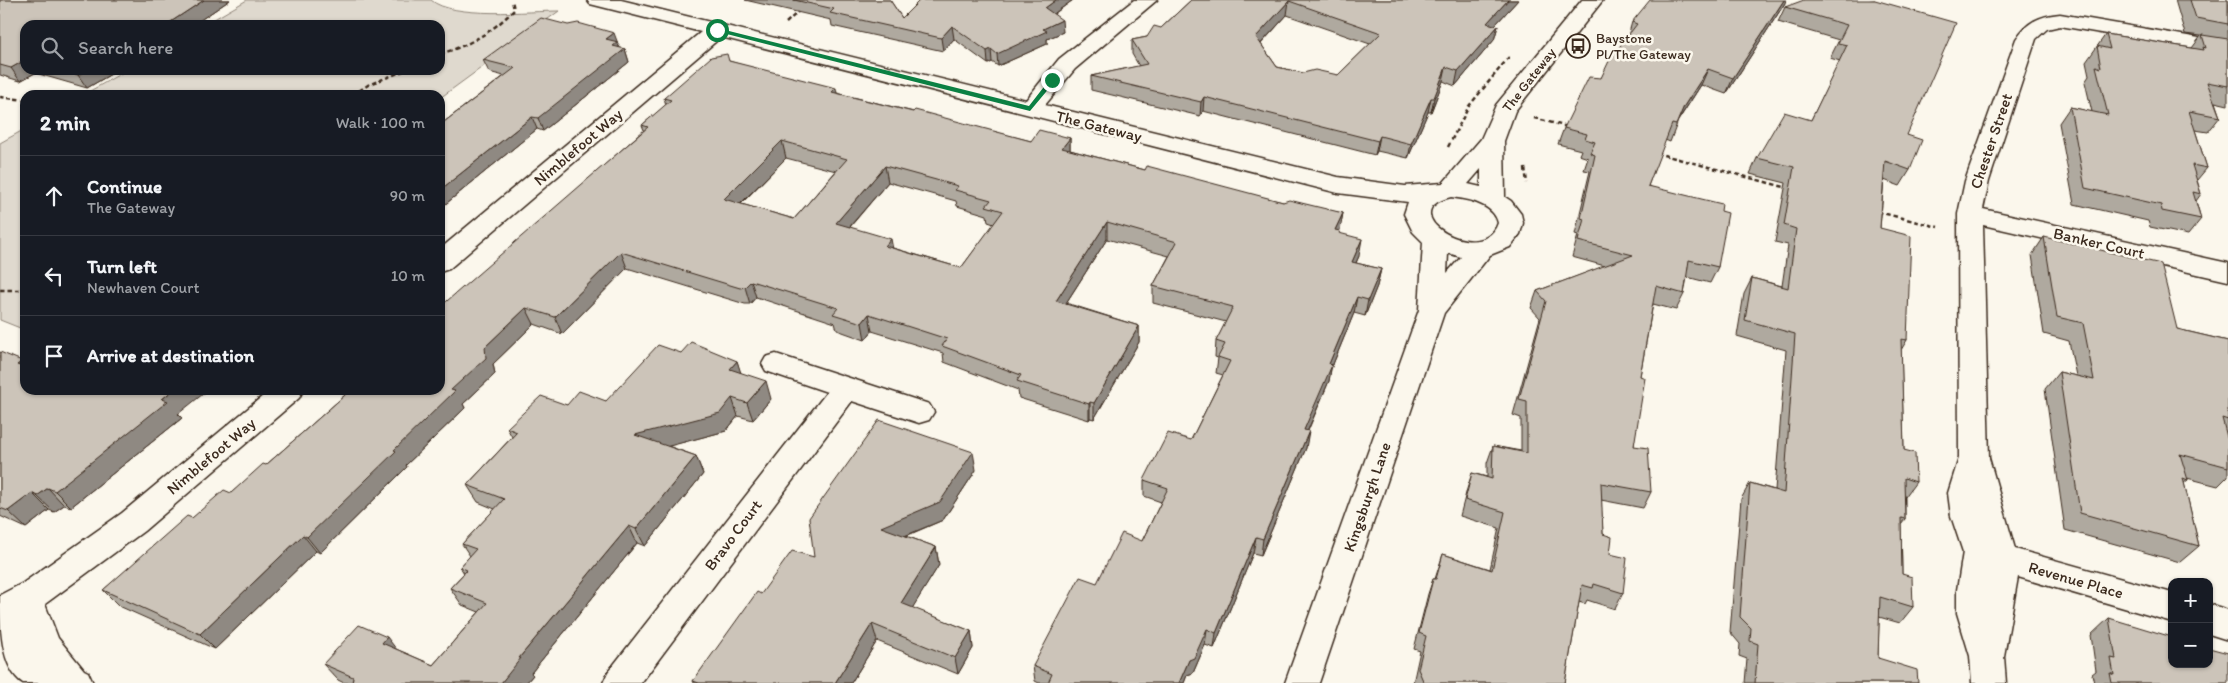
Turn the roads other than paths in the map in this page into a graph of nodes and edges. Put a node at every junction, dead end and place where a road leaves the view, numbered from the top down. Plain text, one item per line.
1 (597, 0) edge
2 (1147, 0) edge
3 (1593, 0) edge
4 (717, 30) junction
5 (2228, 49) edge
6 (1030, 109) junction
7 (1492, 142) junction
8 (1338, 185) junction
9 (1444, 191) junction
10 (1494, 200) junction
11 (1970, 214) junction
12 (1430, 235) junction
13 (1481, 249) junction
14 (445, 259) edge
15 (2228, 272) edge
16 (1432, 310) junction
17 (776, 364) dead end
18 (846, 388) junction
19 (283, 395) edge
20 (919, 412) dead end
21 (1991, 555) junction
22 (2168, 607) edge
23 (14, 614) edge
24 (2213, 620) edge
25 (2228, 624) edge
26 (1988, 670) edge
27 (74, 682) edge
28 (620, 683) edge
29 (1302, 683) edge

1 - 4 street, The Gateway
2 - 6 street
3 - 7 street, The Gateway
4 - 6 street, The Gateway
4 - 14 street, Nimblefoot Way
5 - 11 street, Chester Street
6 - 8 street, The Gateway
7 - 9 street, The Gateway
7 - 10 street, The Gateway
8 - 9 street, The Gateway
8 - 12 street, The Gateway
9 - 10 street
9 - 12 street
10 - 13 street
11 - 15 street, Banker Court
11 - 21 street, Chester Street
12 - 13 street
12 - 16 street, Kingsburgh Lane
13 - 16 street, Kingsburgh Lane
16 - 29 street, Kingsburgh Lane
17 - 18 street
18 - 20 street
18 - 28 street, Bravo Court
19 - 23 street, Nimblefoot Way
21 - 22 street, Revenue Place
21 - 26 street, Chester Street
23 - 27 street
24 - 25 street

